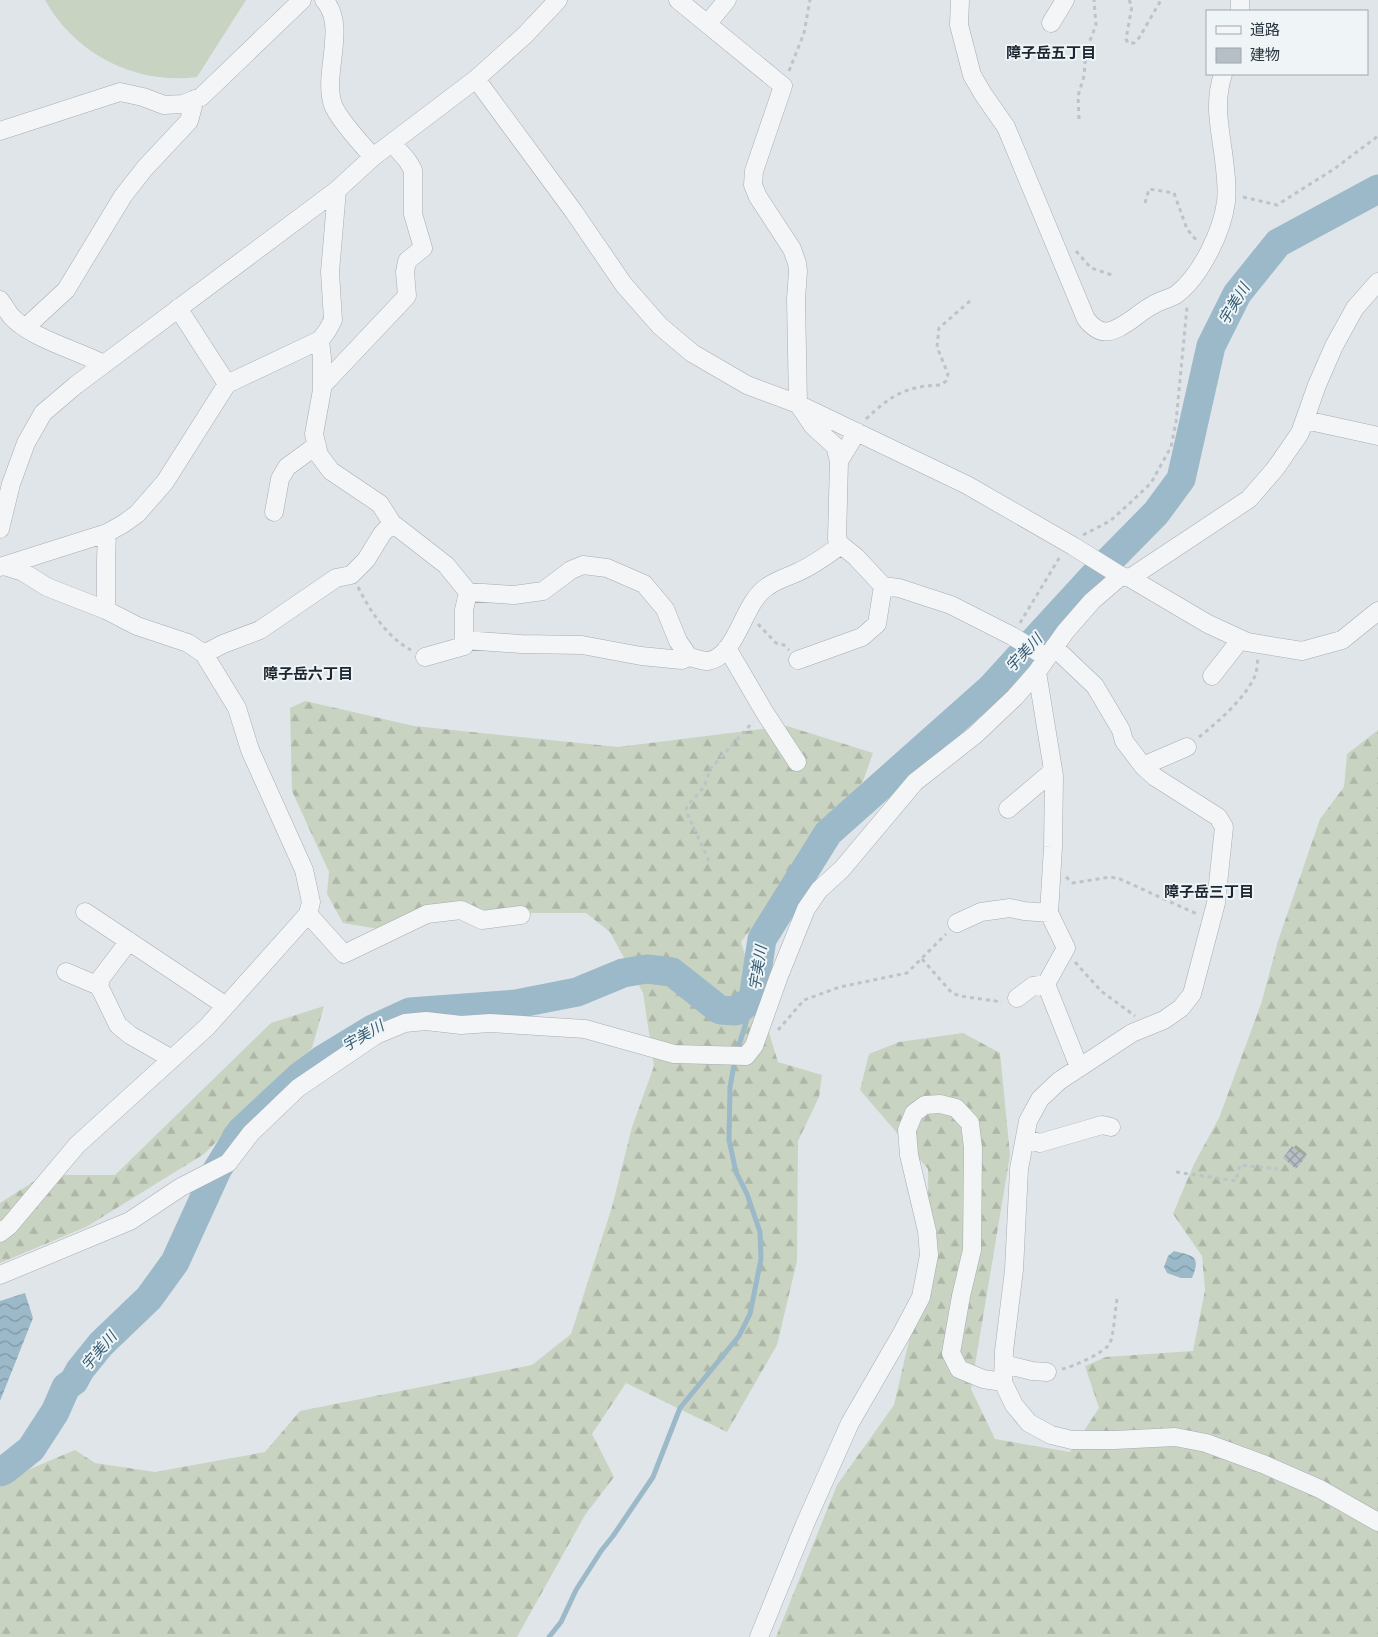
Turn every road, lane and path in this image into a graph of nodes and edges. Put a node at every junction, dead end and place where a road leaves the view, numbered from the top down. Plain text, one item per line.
1 (302, 0) edge
2 (324, 0) edge
3 (558, 0) edge
4 (678, 0) edge
5 (727, 0) edge
6 (810, 0) edge
7 (960, 0) edge
8 (1065, 0) edge
9 (1094, 0) edge
10 (1130, 0) edge
11 (1161, 0) edge
12 (708, 23) junction
13 (1051, 23) dead end
14 (1223, 75) edge
15 (476, 79) junction
16 (783, 86) junction
17 (195, 99) junction
18 (1079, 119) dead end
19 (0, 131) edge
20 (1378, 136) edge
21 (392, 143) junction
22 (373, 157) junction
23 (337, 190) junction
24 (1145, 203) dead end
25 (1226, 204) junction
26 (1074, 249) dead end
27 (1207, 253) junction
28 (1115, 276) dead end
29 (1378, 282) edge
30 (1185, 287) junction
31 (0, 300) edge
32 (970, 301) dead end
33 (178, 308) junction
34 (26, 327) junction
35 (320, 340) junction
36 (103, 364) junction
37 (227, 384) junction
38 (322, 386) junction
39 (798, 404) junction
40 (1305, 420) junction
41 (857, 432) junction
42 (1378, 436) edge
43 (317, 445) junction
44 (839, 461) junction
45 (274, 512) dead end
46 (392, 523) junction
47 (0, 529) edge
48 (108, 533) junction
49 (1070, 544) junction
50 (841, 546) junction
51 (2, 567) edge
52 (351, 575) junction
53 (1122, 575) junction
54 (883, 586) junction
55 (468, 592) junction
56 (106, 610) junction
57 (1378, 610) edge
58 (746, 613) junction
59 (1015, 638) junction
60 (1241, 639) junction
61 (464, 640) junction
62 (1261, 644) junction
63 (727, 648) junction
64 (1047, 652) junction
65 (204, 654) junction
66 (689, 657) junction
67 (425, 658) joint
68 (798, 660) joint
69 (1037, 672) junction
70 (1212, 676) dead end
71 (763, 710) junction
72 (1187, 747) joint
73 (797, 762) dead end
74 (1143, 766) junction
75 (1053, 771) junction
76 (1008, 809) dead end
77 (709, 861) dead end
78 (1052, 868) junction
79 (85, 912) dead end
80 (1049, 913) junction
81 (308, 914) junction
82 (521, 916) dead end
83 (1211, 922) junction
84 (956, 923) joint
85 (129, 941) junction
86 (1065, 950) junction
87 (922, 959) junction
88 (66, 972) dead end
89 (1046, 984) junction
90 (99, 986) junction
91 (1017, 998) joint
92 (226, 1006) junction
93 (1144, 1028) junction
94 (776, 1032) dead end
95 (172, 1059) junction
96 (1079, 1067) junction
97 (1111, 1127) dead end
98 (1025, 1139) junction
99 (1278, 1169) dead end
100 (1176, 1172) dead end
101 (0, 1233) edge
102 (0, 1276) edge
103 (1117, 1299) dead end
104 (1004, 1364) junction
105 (1047, 1372) joint
106 (1003, 1382) junction
107 (1378, 1522) edge
108 (759, 1637) edge

1 - 17 street
2 - 22 street
3 - 15 street
4 - 12 street
5 - 12 street
6 - 16 path
7 - 30 street
8 - 13 street
9 - 18 path
10 - 11 path
12 - 16 street
14 - 25 street
15 - 21 street
15 - 39 street
16 - 39 street
17 - 19 street
17 - 34 street
20 - 25 path
21 - 22 street
21 - 38 street
22 - 23 street
23 - 33 street
23 - 35 street
24 - 27 path
25 - 27 street
26 - 28 path
27 - 30 street
29 - 40 street
30 - 49 path
31 - 34 street
32 - 41 path
33 - 36 street
33 - 37 street
34 - 36 street
35 - 37 street
35 - 38 street
36 - 47 street
37 - 48 street
38 - 43 street
39 - 41 street
39 - 44 street
40 - 42 street
40 - 53 street
41 - 44 street
41 - 49 street
43 - 45 street
43 - 46 street
44 - 50 street
46 - 52 street
46 - 55 street
48 - 51 street
48 - 56 street
49 - 53 street
49 - 59 path
50 - 54 street
50 - 58 street
51 - 56 street
52 - 65 street
52 - 67 path
53 - 60 street
53 - 64 street
54 - 59 street
54 - 68 street
55 - 61 street
55 - 66 street
56 - 65 street
57 - 62 street
58 - 63 street
58 - 68 path
59 - 64 street
60 - 62 street
60 - 70 street
61 - 66 street
61 - 67 street
62 - 72 path
63 - 66 street
63 - 71 street
64 - 69 street
64 - 74 street
65 - 81 street
69 - 75 street
69 - 102 street
71 - 73 street
71 - 77 path
72 - 74 street
74 - 83 street
75 - 76 street
75 - 78 street
78 - 80 street
78 - 83 path
79 - 85 street
80 - 84 street
80 - 86 street
81 - 82 street
81 - 92 street
83 - 93 street
84 - 87 path
85 - 90 street
85 - 92 street
86 - 89 street
86 - 93 path
87 - 91 path
87 - 94 path
88 - 90 street
89 - 91 street
89 - 96 street
90 - 95 street
92 - 95 street
93 - 96 street
95 - 101 street
96 - 98 street
97 - 98 street
98 - 104 street
99 - 100 path
103 - 105 path
104 - 105 street
104 - 106 street
106 - 107 street
106 - 108 street

